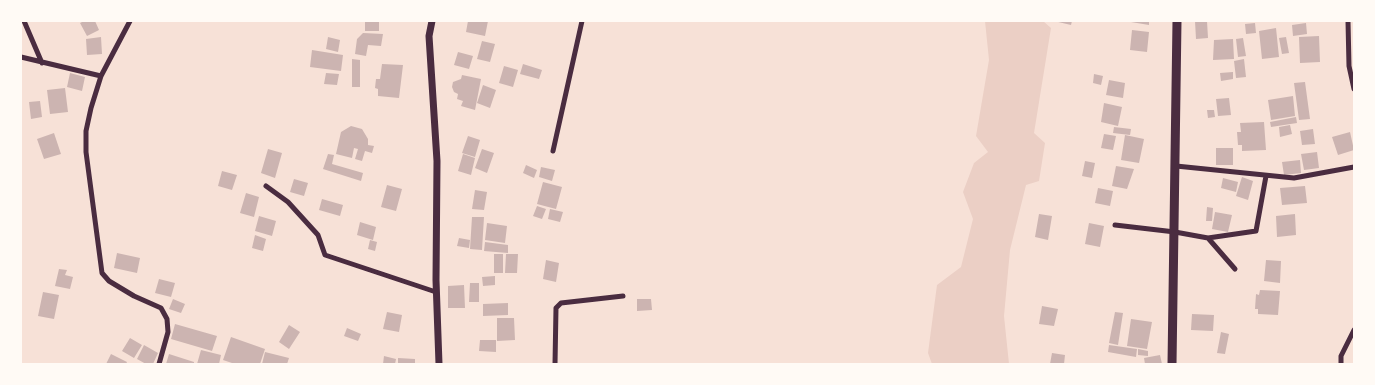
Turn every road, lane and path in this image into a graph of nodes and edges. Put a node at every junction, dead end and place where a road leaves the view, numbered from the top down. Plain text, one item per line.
1 (24, 21) edge
2 (130, 21) edge
3 (432, 21) edge
4 (582, 21) edge
5 (1177, 21) edge
6 (1348, 21) edge
7 (21, 57) edge
8 (42, 63) junction
9 (101, 76) junction
10 (1354, 89) edge
11 (553, 150) dead end
12 (1176, 166) junction
13 (1354, 167) edge
14 (1266, 176) junction
15 (266, 186) dead end
16 (1115, 225) dead end
17 (1175, 232) junction
18 (1208, 238) junction
19 (1235, 269) dead end
20 (436, 292) junction
21 (623, 296) dead end
22 (1354, 330) edge
23 (160, 364) edge
24 (439, 364) edge
25 (554, 364) edge
26 (1172, 364) edge
27 (1341, 364) edge

1 - 8 street
2 - 9 street
3 - 20 street
4 - 11 street
5 - 12 main road
6 - 10 street
7 - 8 street
8 - 9 street
9 - 23 street
12 - 14 street
12 - 17 main road
13 - 14 street
14 - 18 street
15 - 20 street
16 - 17 street
17 - 18 street
17 - 26 main road
18 - 19 street
20 - 24 street
21 - 25 street
22 - 27 street

